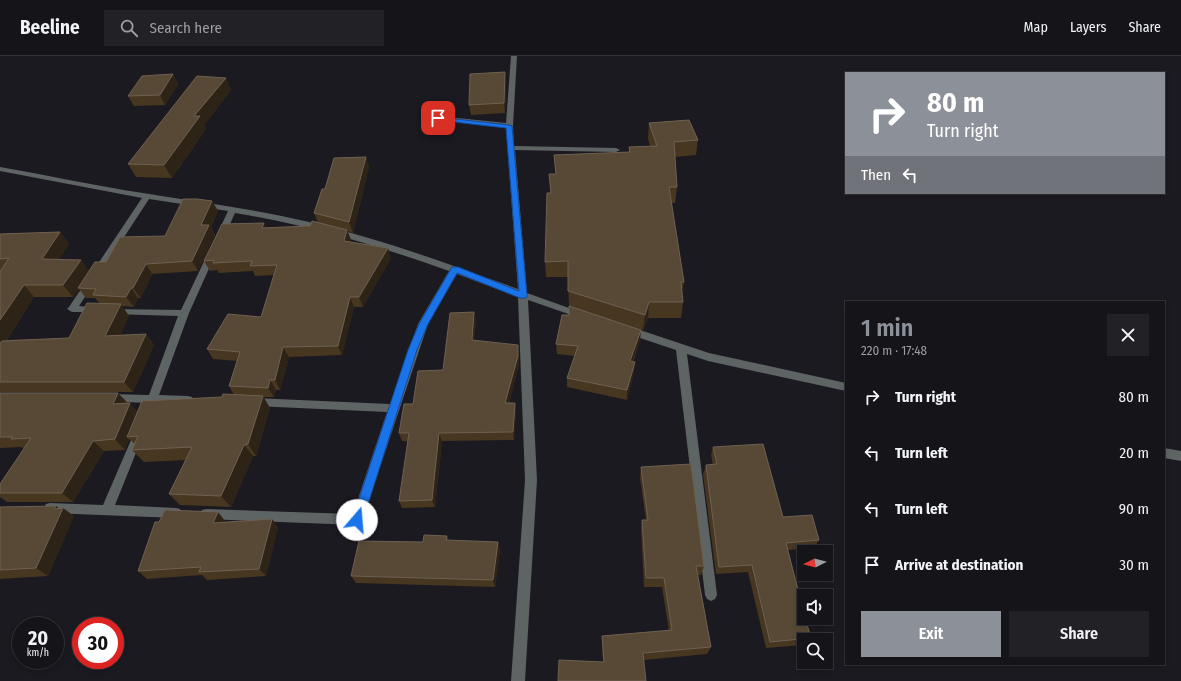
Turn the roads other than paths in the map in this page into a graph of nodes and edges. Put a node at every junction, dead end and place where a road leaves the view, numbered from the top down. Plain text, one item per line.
1 (514, 56) edge
2 (438, 118) dead end
3 (509, 126) junction
4 (511, 148) junction
5 (616, 150) dead end
6 (0, 169) edge
7 (147, 196) junction
8 (233, 209) junction
9 (455, 269) junction
10 (523, 296) junction
11 (184, 313) junction
12 (591, 318) edge
13 (621, 328) edge
14 (681, 348) junction
15 (845, 387) edge
16 (99, 398) edge
17 (153, 398) junction
18 (199, 400) edge
19 (246, 402) edge
20 (393, 408) junction
21 (147, 412) edge
22 (141, 426) edge
23 (1165, 453) edge
24 (1181, 456) edge
25 (38, 508) edge
26 (107, 510) junction
27 (711, 595) dead end
28 (518, 681) edge

1 - 3 street
2 - 3 street
3 - 4 street
4 - 5 street
4 - 10 street
6 - 7 street
7 - 8 street
7 - 11 street
8 - 9 street
8 - 11 street
9 - 10 street
9 - 20 street
10 - 12 street
10 - 28 street
11 - 17 street
13 - 14 street
14 - 15 street
14 - 27 street
16 - 17 street
17 - 18 street
17 - 21 street
19 - 20 street
20 - 26 street
22 - 26 street
23 - 24 street
25 - 26 street

